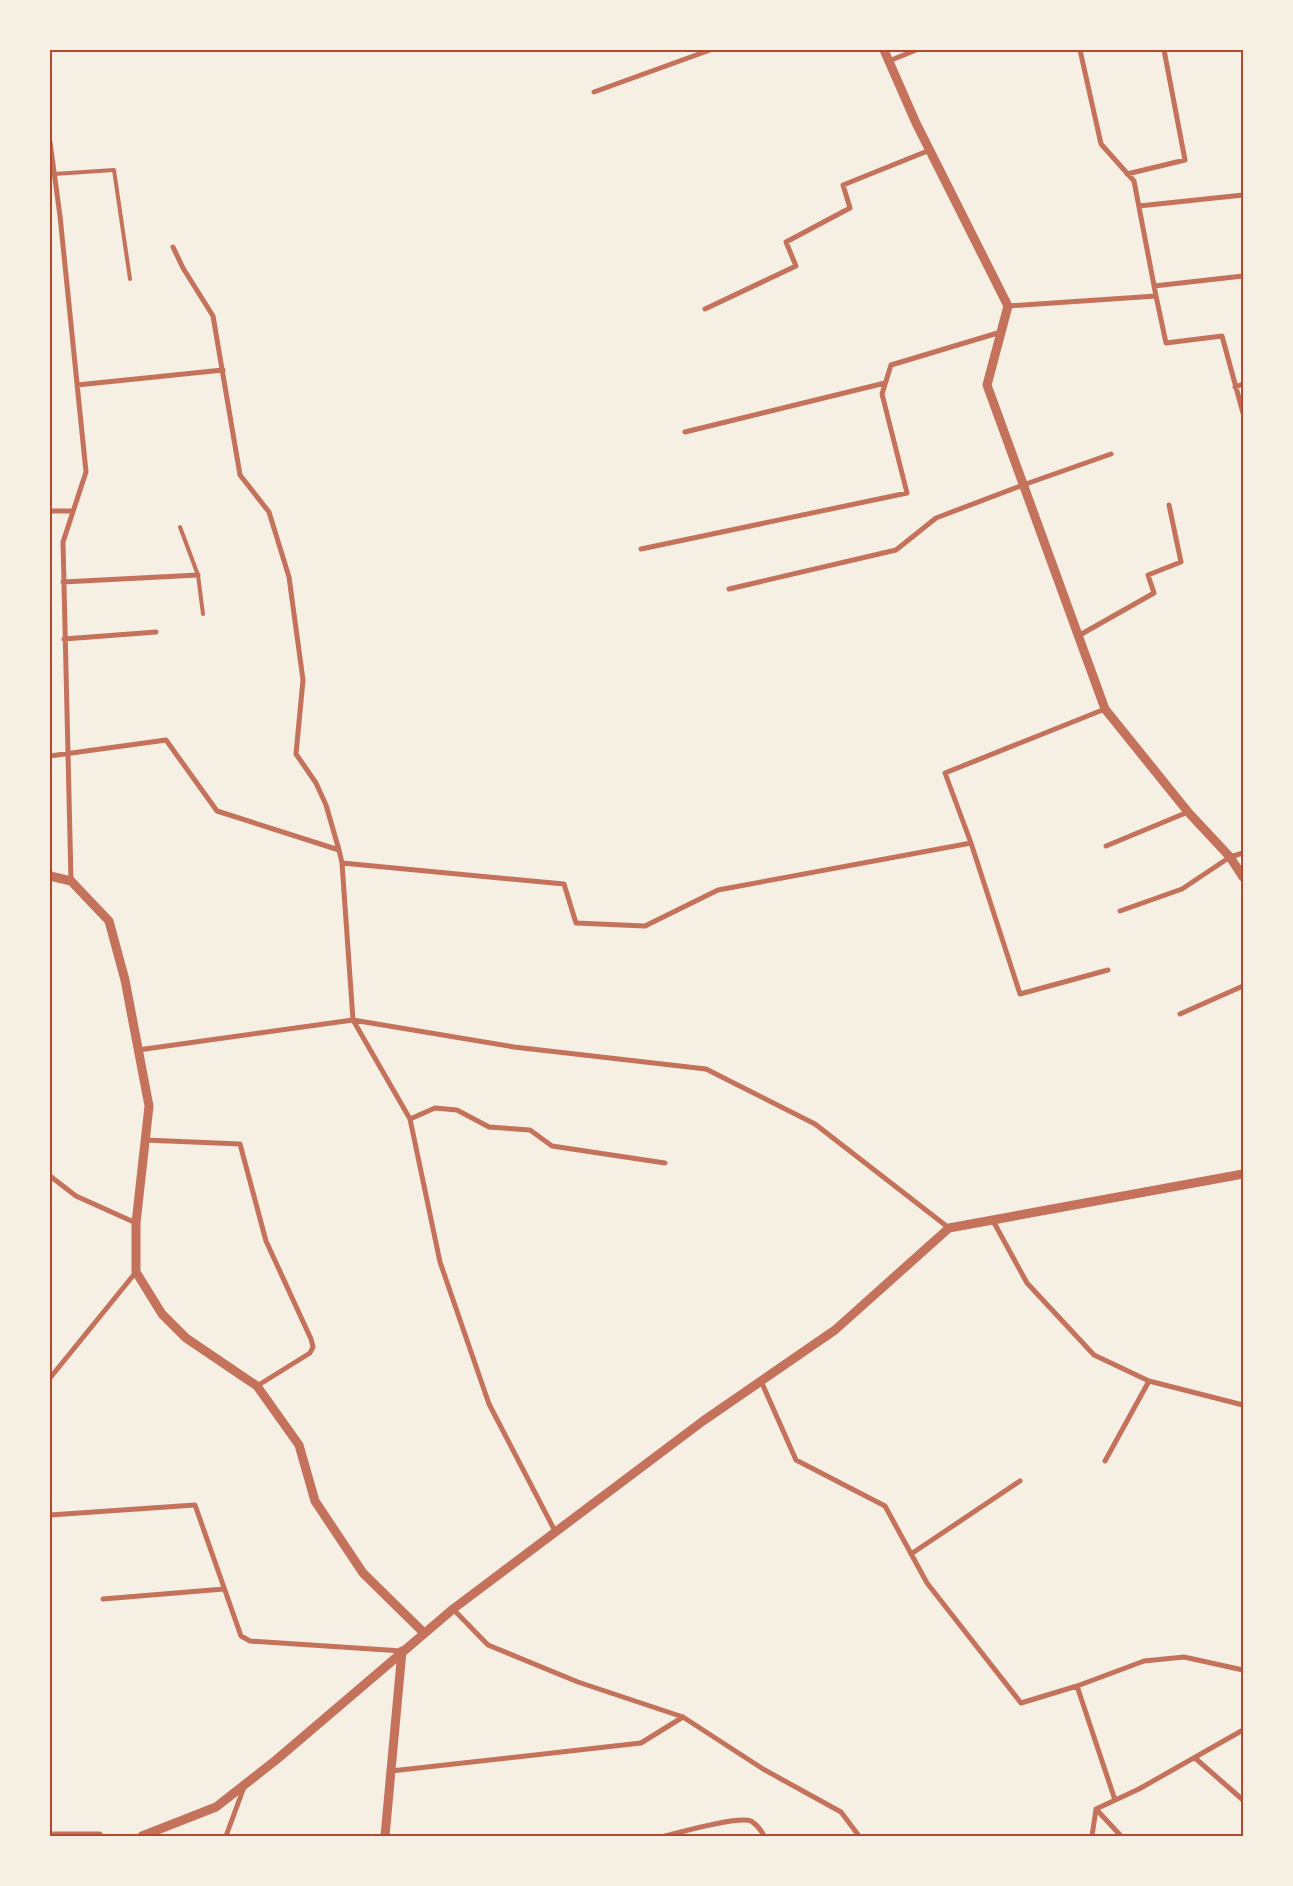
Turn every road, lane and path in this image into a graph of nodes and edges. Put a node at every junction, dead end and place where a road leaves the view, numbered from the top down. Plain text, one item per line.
1 (710, 50) edge
2 (884, 50) edge
3 (916, 50) edge
4 (1080, 50) edge
5 (1164, 50) edge
6 (889, 61) junction
7 (594, 92) dead end
8 (50, 142) edge
9 (930, 150) junction
10 (54, 174) junction
11 (1127, 174) junction
12 (1243, 195) edge
13 (1139, 206) junction
14 (173, 247) dead end
15 (1243, 276) edge
16 (130, 280) dead end
17 (1154, 286) junction
18 (1156, 296) junction
19 (1008, 306) junction
20 (705, 309) dead end
21 (1001, 332) junction
22 (223, 370) junction
23 (885, 383) junction
24 (1243, 384) edge
25 (78, 385) junction
26 (1236, 386) junction
27 (1243, 412) edge
28 (685, 432) dead end
29 (1111, 454) dead end
30 (1023, 485) junction
31 (1169, 505) dead end
32 (50, 511) edge
33 (73, 511) junction
34 (180, 527) dead end
35 (641, 548) dead end
36 (198, 575) junction
37 (63, 582) junction
38 (729, 589) dead end
39 (204, 614) dead end
40 (156, 632) dead end
41 (1078, 636) junction
42 (64, 639) junction
43 (1105, 709) junction
44 (66, 754) junction
45 (50, 756) edge
46 (1188, 812) junction
47 (971, 843) junction
48 (1106, 846) dead end
49 (339, 850) junction
50 (1243, 853) edge
51 (1230, 857) junction
52 (342, 863) junction
53 (50, 876) edge
54 (1243, 877) edge
55 (71, 881) junction
56 (1120, 911) dead end
57 (1108, 970) dead end
58 (1243, 986) edge
59 (1180, 1014) dead end
60 (353, 1020) junction
61 (138, 1050) junction
62 (410, 1120) junction
63 (145, 1140) junction
64 (665, 1163) dead end
65 (1243, 1174) edge
66 (50, 1176) edge
67 (991, 1219) junction
68 (136, 1223) junction
69 (949, 1228) junction
70 (136, 1272) junction
71 (50, 1378) edge
72 (761, 1381) junction
73 (1149, 1381) junction
74 (257, 1386) junction
75 (1243, 1405) edge
76 (1106, 1461) dead end
77 (1020, 1481) dead end
78 (50, 1515) edge
79 (556, 1533) junction
80 (911, 1554) junction
81 (224, 1590) junction
82 (103, 1599) dead end
83 (453, 1609) junction
84 (424, 1633) junction
85 (402, 1651) junction
86 (1243, 1670) edge
87 (1077, 1686) junction
88 (683, 1717) junction
89 (1243, 1730) edge
90 (1195, 1758) junction
91 (391, 1772) junction
92 (246, 1784) junction
93 (1115, 1800) junction
94 (1243, 1800) edge
95 (1096, 1809) junction
96 (50, 1836) edge
97 (99, 1836) edge
98 (142, 1836) edge
99 (226, 1836) edge
100 (385, 1836) edge
101 (665, 1836) edge
102 (764, 1836) edge
103 (859, 1836) edge
104 (1092, 1836) edge
105 (1121, 1836) edge

1 - 7 street
2 - 6 street
3 - 6 street
4 - 11 street
5 - 11 street
6 - 9 street
8 - 10 street
9 - 19 street
9 - 20 street
10 - 16 lane
10 - 25 street
11 - 13 street
12 - 13 street
13 - 17 street
14 - 22 street
15 - 17 street
17 - 18 street
18 - 19 street
18 - 26 street
19 - 21 street
21 - 23 street
21 - 30 street
22 - 25 street
22 - 49 street
23 - 28 street
23 - 35 street
24 - 26 street
25 - 33 street
26 - 27 street
29 - 30 street
30 - 38 street
30 - 41 street
31 - 41 street
32 - 33 street
33 - 37 street
34 - 36 lane
36 - 37 street
36 - 39 lane
37 - 42 street
40 - 42 street
41 - 43 street
42 - 44 street
43 - 46 street
43 - 47 street
44 - 45 street
44 - 49 street
44 - 55 street
46 - 48 street
46 - 51 street
47 - 52 street
47 - 57 street
49 - 52 street
50 - 51 street
51 - 54 street
51 - 56 street
52 - 60 street
53 - 55 street
55 - 61 street
58 - 59 street
60 - 61 street
60 - 62 street
60 - 69 street
61 - 63 street
62 - 64 street
62 - 79 street
63 - 68 street
63 - 74 street
65 - 67 street
66 - 68 street
67 - 69 street
67 - 73 street
68 - 70 street
69 - 72 street
70 - 71 street
70 - 74 street
72 - 79 street
72 - 80 street
73 - 75 street
73 - 76 street
74 - 84 street
77 - 80 street
78 - 81 street
79 - 83 street
80 - 87 street
81 - 82 street
81 - 85 street
83 - 84 street
83 - 88 street
84 - 85 street
85 - 91 street
85 - 92 street
86 - 87 street
87 - 93 street
88 - 91 street
88 - 103 street
89 - 90 street
90 - 93 street
90 - 94 street
91 - 100 street
92 - 98 street
92 - 99 street
93 - 95 street
95 - 104 street
95 - 105 street
96 - 97 street
101 - 102 street

